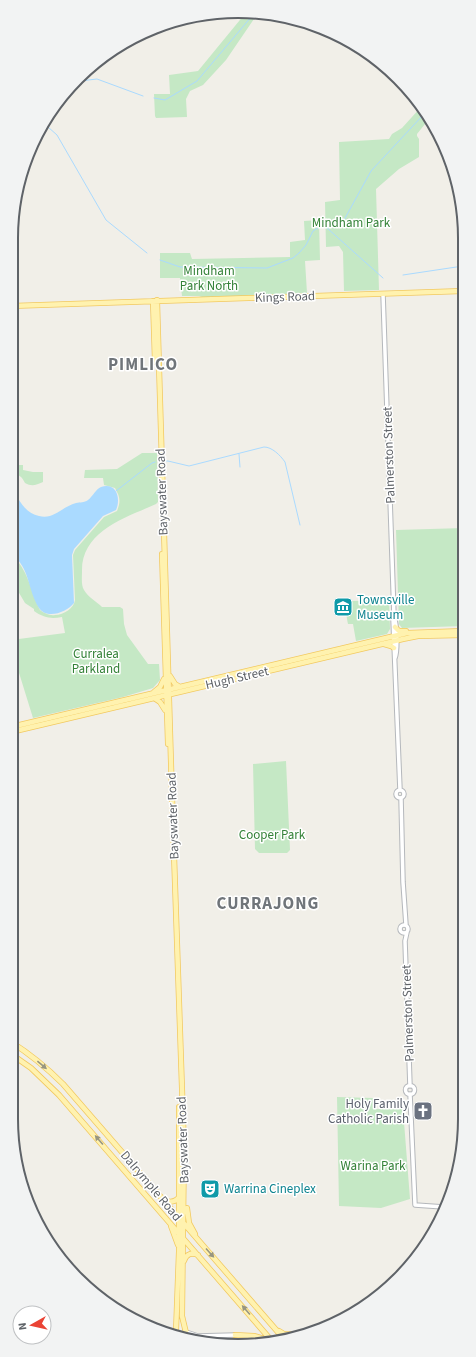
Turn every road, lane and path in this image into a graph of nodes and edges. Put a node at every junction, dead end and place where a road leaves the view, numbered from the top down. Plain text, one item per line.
1 (458, 291) edge
2 (383, 294) junction
3 (155, 300) junction
4 (18, 306) edge
5 (394, 616) junction
6 (395, 628) junction
7 (458, 630) edge
8 (411, 632) junction
9 (458, 635) edge
10 (395, 638) junction
11 (380, 644) junction
12 (394, 648) junction
13 (395, 658) junction
14 (167, 674) junction
15 (180, 689) junction
16 (167, 692) junction
17 (152, 696) junction
18 (170, 706) junction
19 (166, 711) junction
20 (18, 725) edge
21 (18, 730) edge
22 (404, 925) junction
23 (405, 932) junction
24 (18, 1046) edge
25 (18, 1059) edge
26 (410, 1086) junction
27 (410, 1094) junction
28 (86, 1110) junction
29 (77, 1116) junction
30 (180, 1196) junction
31 (162, 1199) junction
32 (184, 1203) junction
33 (439, 1207) edge
34 (168, 1220) junction
35 (179, 1220) junction
36 (181, 1229) junction
37 (184, 1238) junction
38 (200, 1242) junction
39 (179, 1251) junction
40 (198, 1255) junction
41 (184, 1261) junction
42 (271, 1324) junction
43 (258, 1325) junction
44 (175, 1330) edge
45 (186, 1334) edge
46 (285, 1334) edge
47 (235, 1335) joint
48 (281, 1335) edge
49 (201, 1336) edge
50 (254, 1336) junction
51 (268, 1337) edge
52 (261, 1338) edge

1 - 2 main road, Kings Road
2 - 3 main road, Kings Road
2 - 5 street, Palmerston Street
3 - 4 main road, Kings Road
3 - 14 main road, Bayswater Road
5 - 6 street, Palmerston Street
5 - 10 street, Palmerston Street
6 - 8 main road
6 - 10 street, Palmerston Street
7 - 8 main road, Hugh Street
8 - 10 main road, Hugh Street
9 - 10 main road, Hugh Street
10 - 11 main road, Hugh Street
10 - 12 street, Palmerston Street
10 - 13 street, Palmerston Street
10 - 15 main road, Hugh Street
11 - 12 main road
11 - 15 main road, Hugh Street
12 - 13 street, Palmerston Street
13 - 22 street, Palmerston Street
14 - 15 main road
14 - 16 main road, Bayswater Road
14 - 17 main road
15 - 16 main road, Hugh Street
15 - 18 main road
16 - 17 main road, Hugh Street
16 - 18 main road, Bayswater Road
16 - 19 main road, Bayswater Road
17 - 19 main road
17 - 20 main road, Hugh Street
17 - 21 main road, Hugh Street
18 - 32 main road, Bayswater Road
19 - 30 main road, Bayswater Road
22 - 23 street
22 - 23 street
23 - 26 street, Palmerston Street
24 -> 28 main road, Dalrymple Road
25 - 29 main road, Dalrymple Road
26 - 27 street
26 - 27 street
27 - 33 street
28 - 29 main road
28 - 31 main road, Dalrymple Road
34 -> 29 main road, Dalrymple Road
30 - 31 main road
30 - 35 main road, Bayswater Road
31 - 35 main road, Dalrymple Road
32 - 36 main road, Bayswater Road
32 - 38 main road
34 - 36 main road, Dalrymple Road
34 - 39 main road
35 - 36 main road, Bayswater Road
36 - 37 main road, Dalrymple Road
36 - 37 main road, Bayswater Road
36 - 38 main road, Dalrymple Road
36 - 39 main road, Bayswater Road
37 - 40 main road, Dalrymple Road
37 - 41 main road, Bayswater Road
38 -> 42 main road, Dalrymple Road
39 - 44 main road, Bayswater Road
40 - 41 main road
43 -> 40 main road, Dalrymple Road
41 - 45 main road, Bayswater Road
42 - 46 main road
42 - 48 main road, Dalrymple Road
43 - 50 main road
43 - 51 main road, Dalrymple Road
47 - 49 street
47 - 50 main road
50 - 52 main road

